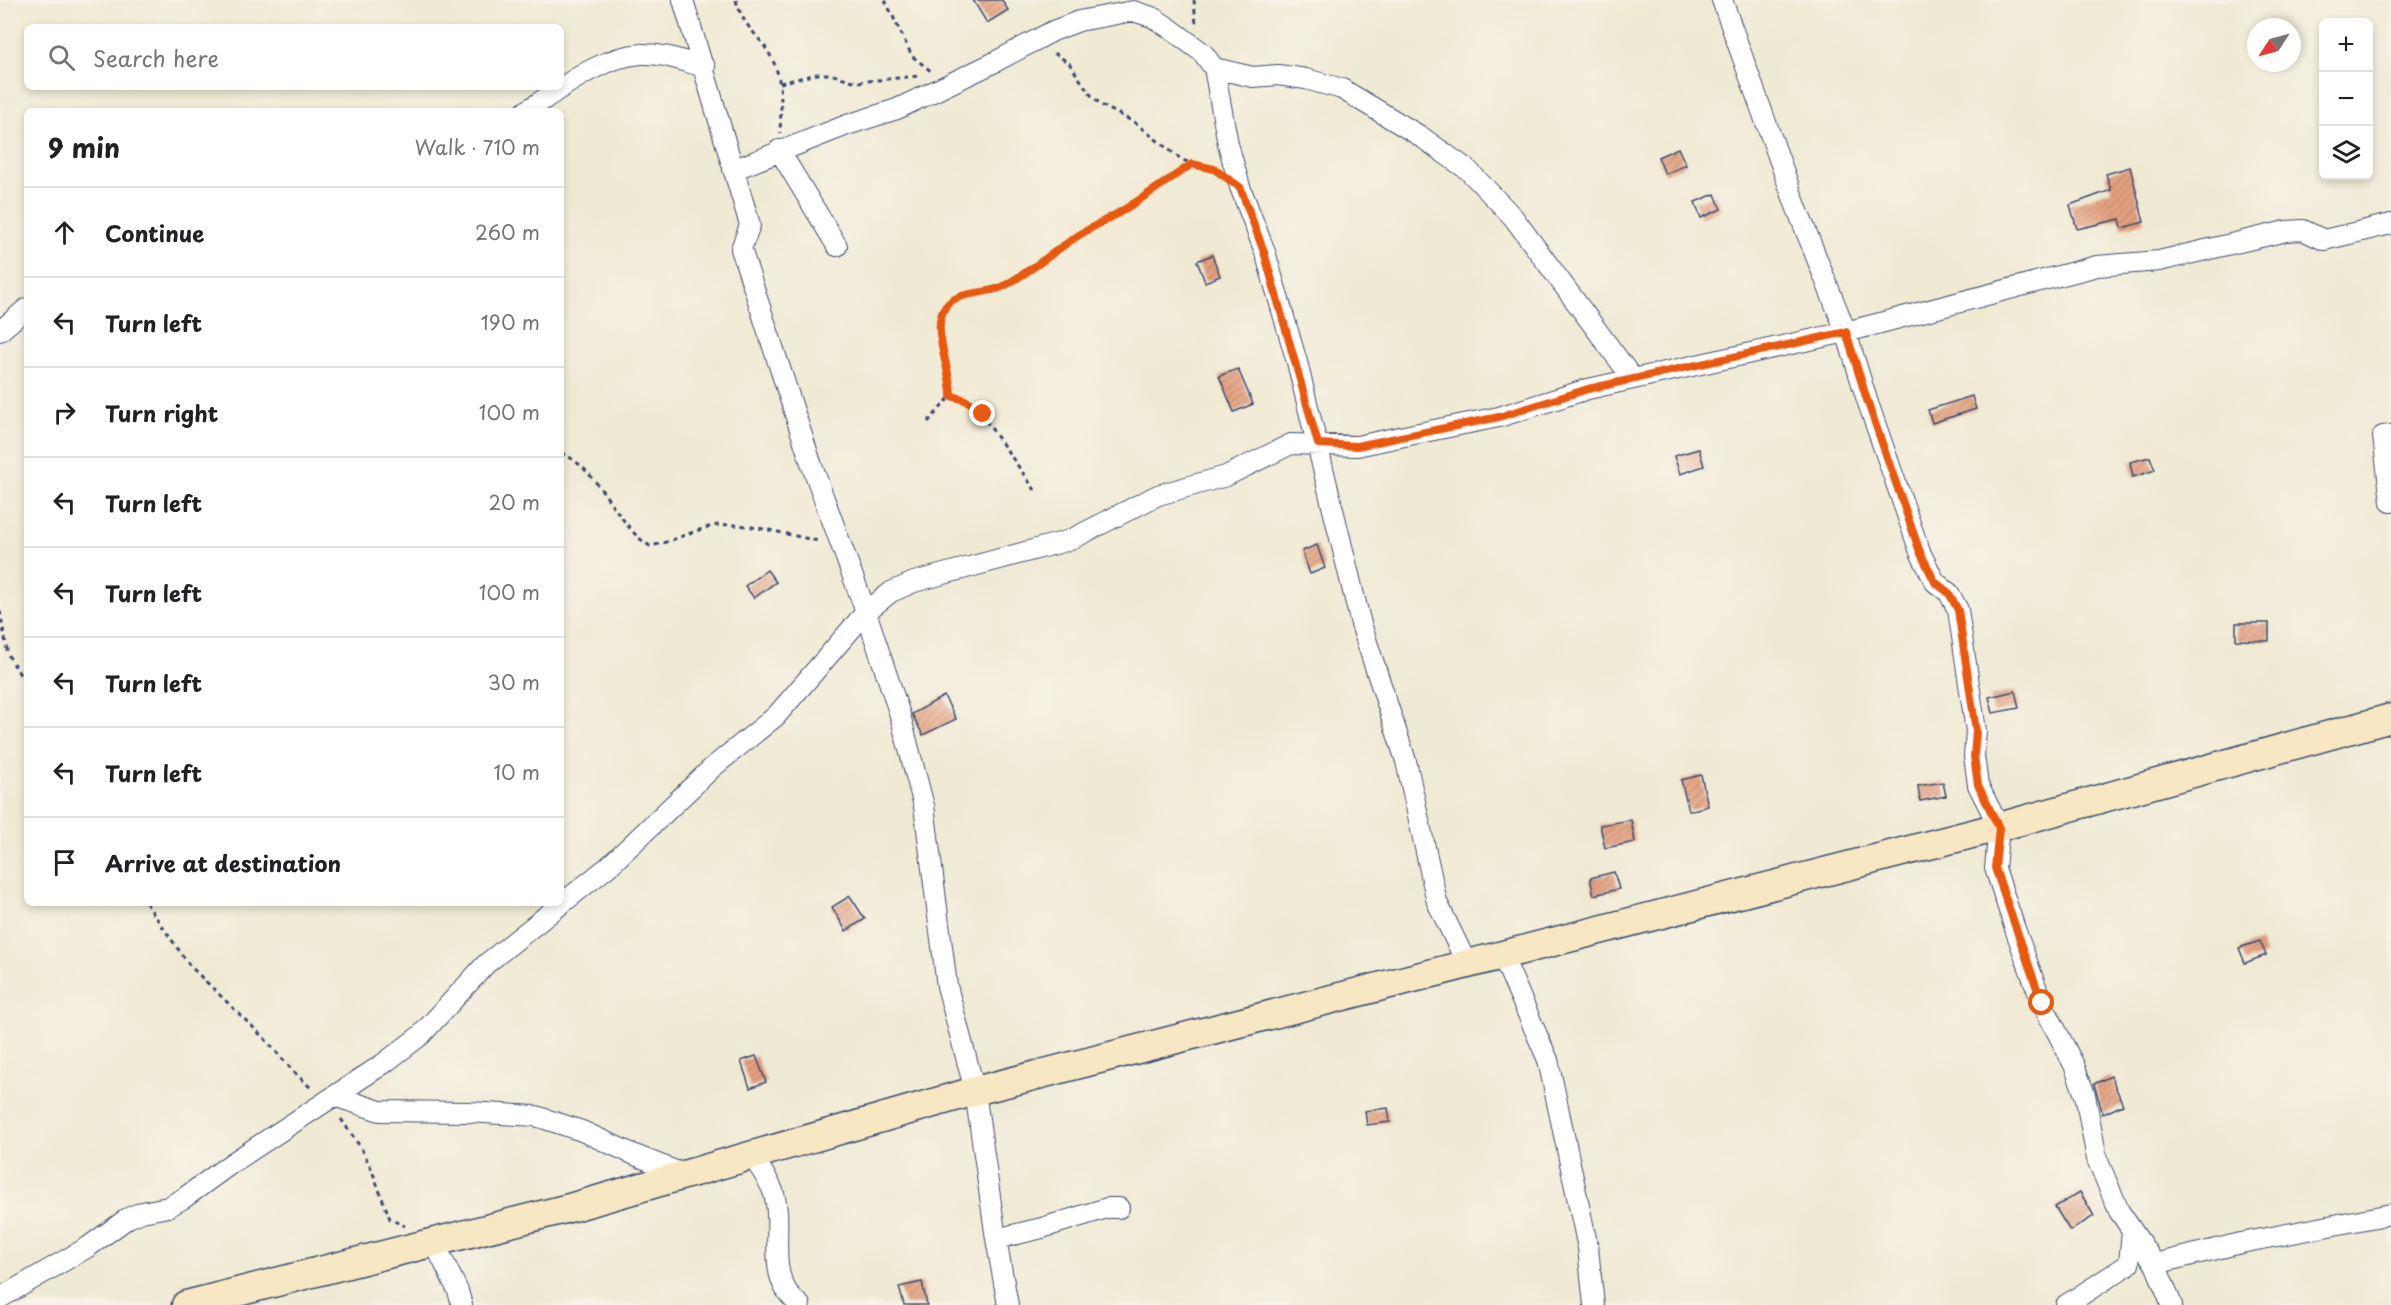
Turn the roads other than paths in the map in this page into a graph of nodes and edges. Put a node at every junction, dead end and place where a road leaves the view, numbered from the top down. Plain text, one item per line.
1 (683, 0) edge
2 (1155, 0) edge
3 (1722, 0) edge
4 (1133, 11) junction
5 (705, 67) junction
6 (1214, 68) junction
7 (564, 88) edge
8 (561, 90) edge
9 (531, 108) edge
10 (779, 150) junction
11 (733, 170) junction
12 (2391, 224) edge
13 (837, 246) dead end
14 (24, 311) edge
15 (0, 331) edge
16 (1846, 332) junction
17 (1633, 379) junction
18 (2391, 435) edge
19 (1318, 444) junction
20 (2391, 502) edge
21 (866, 612) junction
22 (2391, 718) edge
23 (1999, 828) junction
24 (564, 902) edge
25 (559, 906) edge
26 (1502, 955) junction
27 (1467, 964) junction
28 (975, 1091) junction
29 (330, 1099) junction
30 (752, 1154) junction
31 (683, 1174) junction
32 (1119, 1208) dead end
33 (2391, 1214) edge
34 (2132, 1230) junction
35 (996, 1239) junction
36 (429, 1245) junction
37 (2155, 1264) junction
38 (0, 1298) edge
39 (198, 1303) edge
40 (462, 1305) edge
41 (800, 1305) edge
42 (1008, 1305) edge
43 (1594, 1305) edge
44 (2066, 1305) edge
45 (2172, 1305) edge

1 - 5 street
2 - 4 street
3 - 16 street
4 - 6 street
4 - 10 street
5 - 7 street
5 - 11 street
6 - 17 street
6 - 19 street
8 - 9 street
10 - 11 street
10 - 13 street
11 - 21 street
12 - 16 street
14 - 15 street
16 - 17 street
16 - 23 street
17 - 19 street
18 - 20 street
19 - 21 street
19 - 27 street
21 - 24 street
21 - 28 street
22 - 23 main road
23 - 26 main road
23 - 34 street
25 - 29 street
26 - 27 main road
26 - 43 street
27 - 28 main road
28 - 30 main road
28 - 35 street
29 - 31 street
29 - 38 street
30 - 31 main road
30 - 41 street
31 - 36 main road
32 - 35 street
33 - 37 street
34 - 37 street
34 - 44 street
35 - 42 street
36 - 39 main road
36 - 40 street
37 - 45 street

